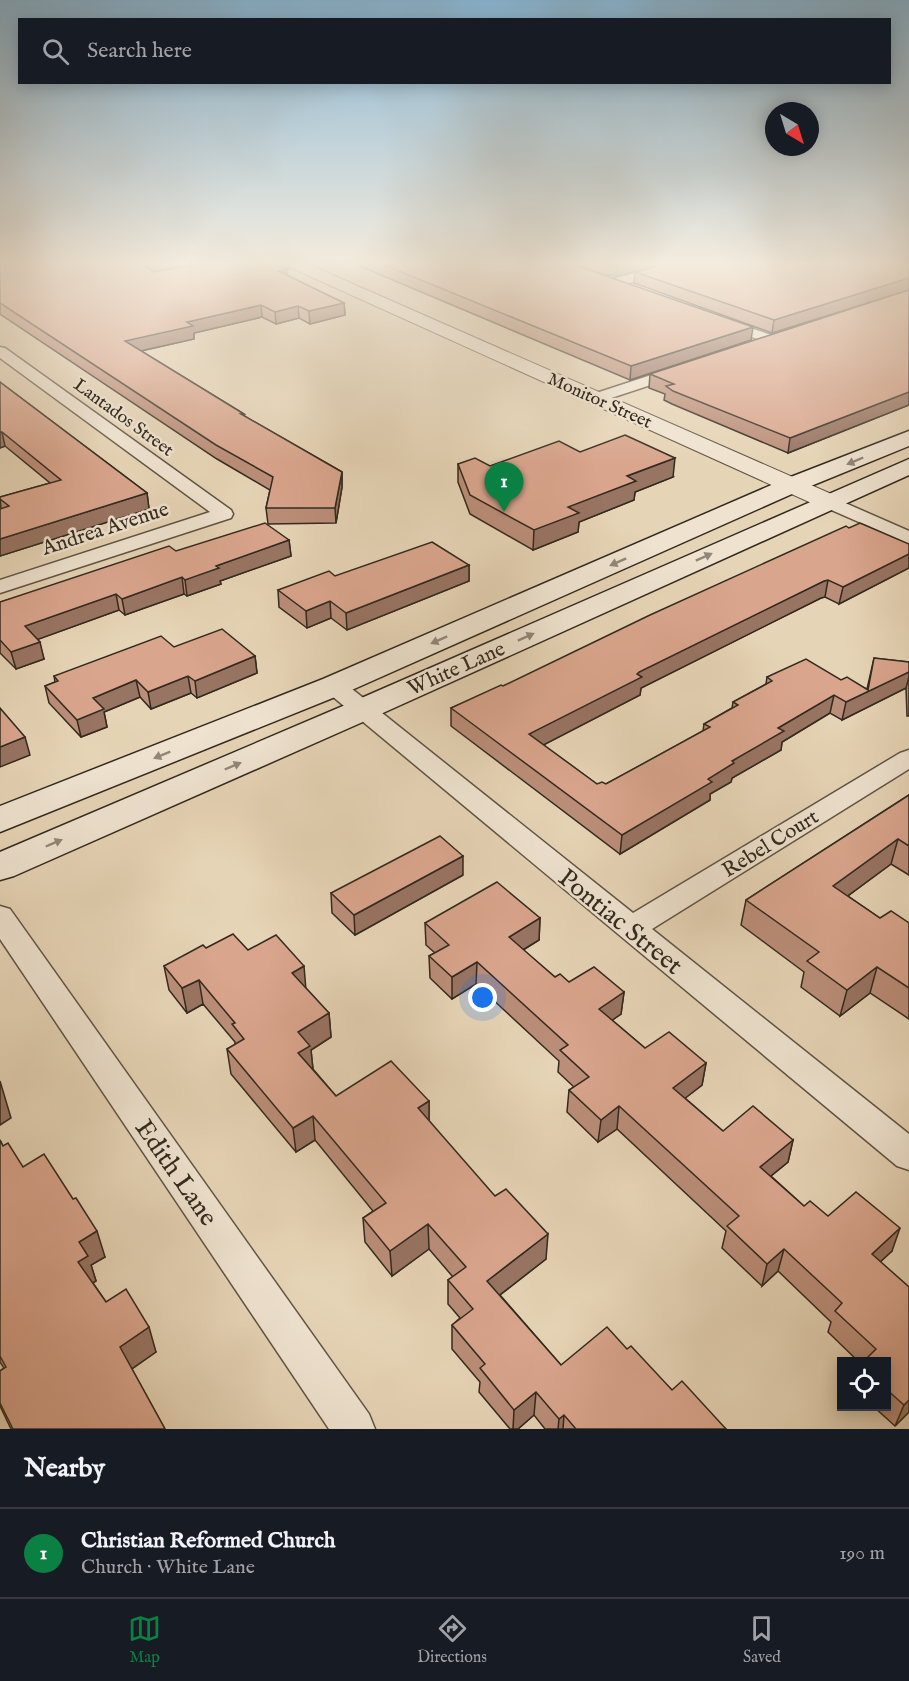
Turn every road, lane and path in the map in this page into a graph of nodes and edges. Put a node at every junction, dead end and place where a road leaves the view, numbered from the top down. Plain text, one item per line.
1 (442, 329) edge
2 (747, 329) edge
3 (751, 347) edge
4 (0, 351) edge
5 (696, 365) edge
6 (596, 398) junction
7 (909, 438) edge
8 (909, 466) edge
9 (792, 485) junction
10 (827, 501) junction
11 (224, 514) joint
12 (909, 538) edge
13 (0, 587) edge
14 (334, 686) junction
15 (362, 710) junction
16 (909, 758) edge
17 (0, 820) edge
18 (0, 867) edge
19 (0, 916) edge
20 (630, 929) junction
21 (909, 1155) edge
22 (354, 1429) edge

1 - 6 street, Monitor Street
2 - 3 street
4 - 11 street, Lantados Street
5 - 6 street
6 - 9 street, Monitor Street
7 -> 9 main road, White Lane
8 - 10 main road, White Lane
9 - 10 street, Monitor Street
9 -> 14 main road, White Lane
10 - 12 street, Monitor Street
15 -> 10 main road, White Lane
11 - 13 street, Andrea Avenue
14 - 15 street, Pontiac Street
14 -> 17 main road, White Lane
18 -> 15 main road, White Lane
15 - 20 street, Pontiac Street
16 - 20 street, Rebel Court
19 - 22 street, Edith Lane
20 - 21 street, Pontiac Street

